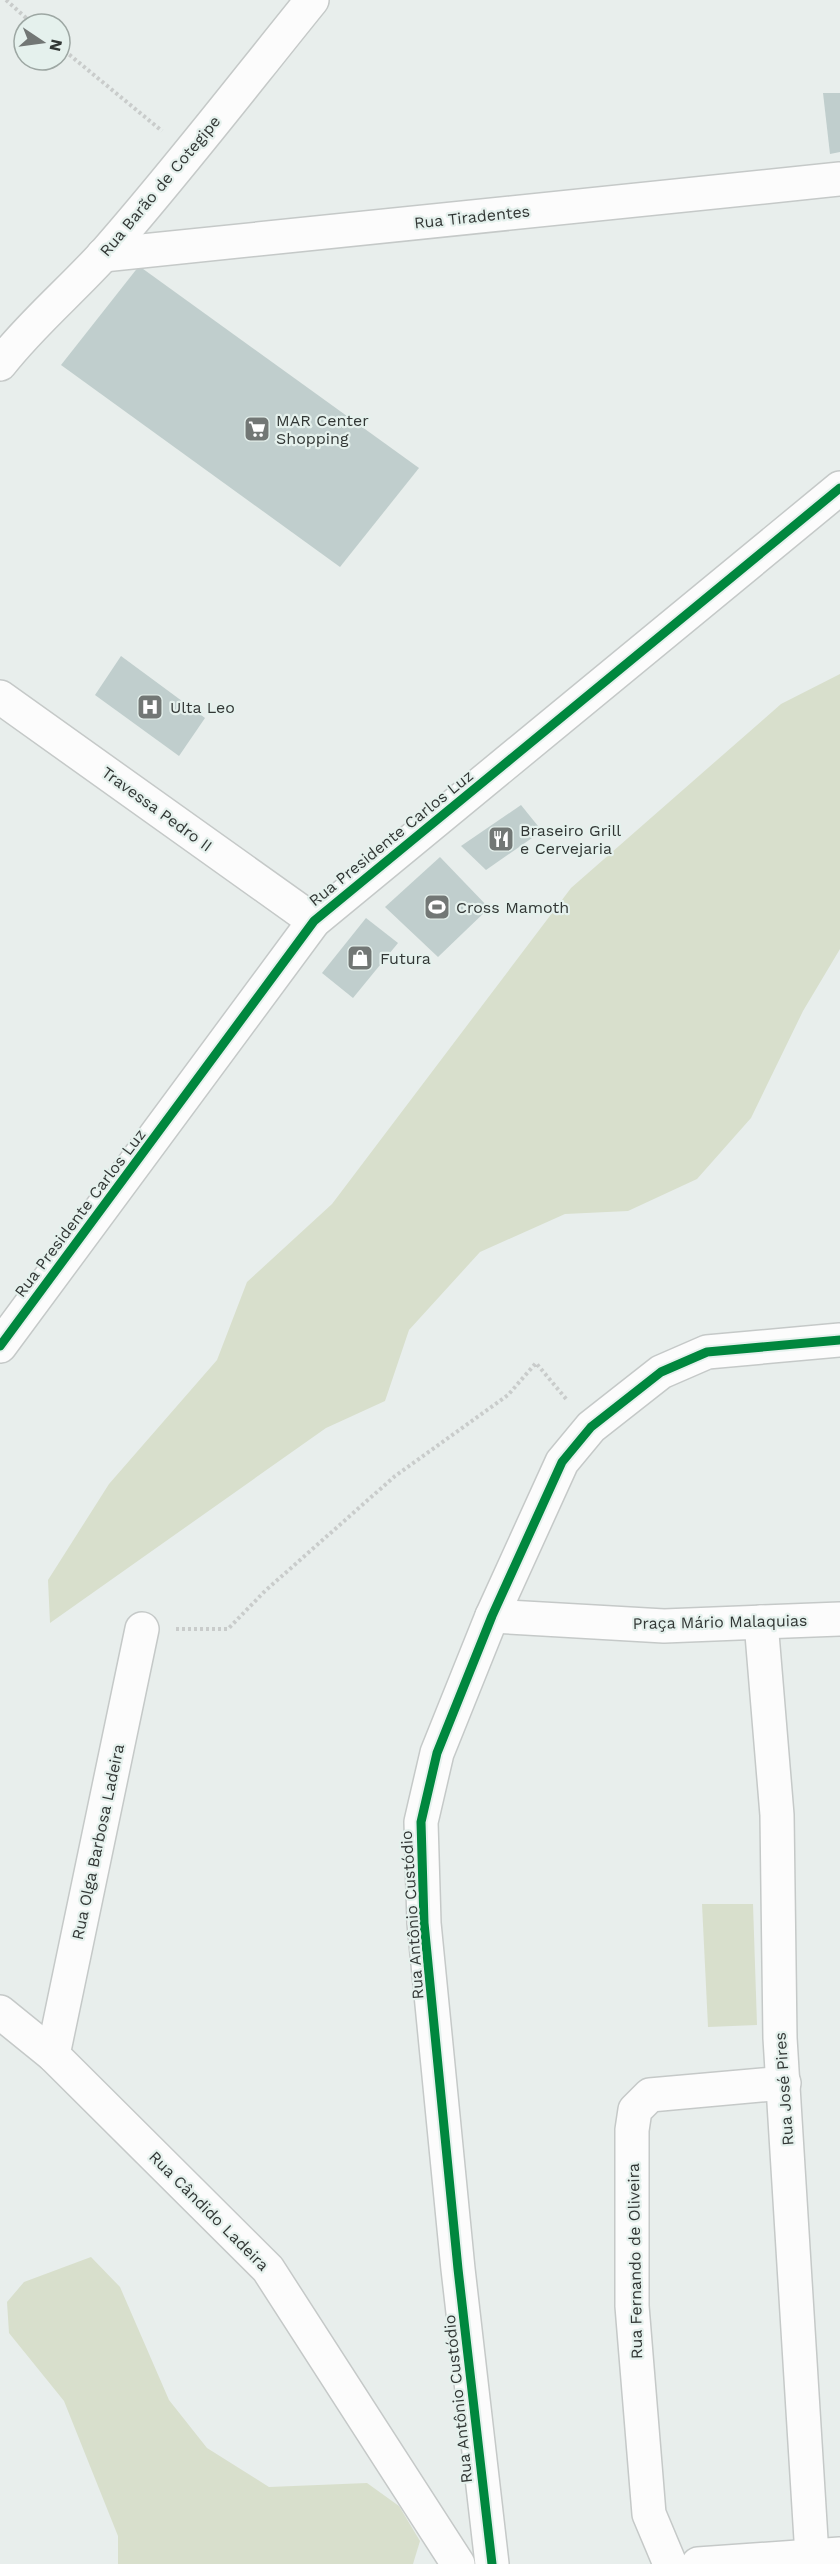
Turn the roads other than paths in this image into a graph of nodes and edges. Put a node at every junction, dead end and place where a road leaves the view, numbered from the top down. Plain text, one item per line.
1 (312, 0) edge
2 (840, 179) edge
3 (104, 255) junction
4 (0, 364) edge
5 (840, 488) edge
6 (0, 697) edge
7 (314, 921) junction
8 (840, 1340) edge
9 (0, 1346) edge
10 (492, 1616) junction
11 (840, 1619) edge
12 (761, 1622) junction
13 (142, 1629) road end
14 (0, 2012) edge
15 (53, 2055) junction
16 (784, 2083) junction
17 (826, 2555) edge
18 (458, 2564) edge
19 (492, 2564) edge
20 (670, 2564) edge
21 (698, 2564) edge

1 - 3 street, Rua Barão de Cotegipe
2 - 3 street, Rua Tiradentes
3 - 4 street, Rua Barão de Cotegipe
5 - 7 street, Rua Presidente Carlos Luz
6 - 7 street, Travessa Pedro II
7 - 9 street, Rua Presidente Carlos Luz
8 - 10 street, Rua Antônio Custódio
10 - 12 street, Praça Mário Malaquias
10 - 19 street, Rua Antônio Custódio
11 - 12 street, Praça Mário Malaquias
12 - 16 street, Rua José Pires
13 - 15 street, Rua Olga Barbosa Ladeira
14 - 15 street, Rua Cândido Ladeira
15 - 18 street, Rua Cândido Ladeira
16 - 17 street, Rua José Pires
16 - 20 street, Rua Fernando de Oliveira
17 - 21 street

